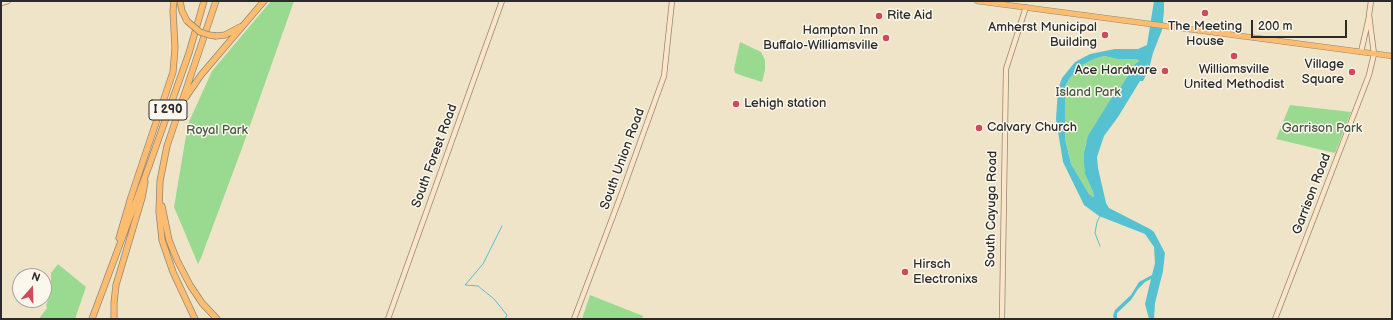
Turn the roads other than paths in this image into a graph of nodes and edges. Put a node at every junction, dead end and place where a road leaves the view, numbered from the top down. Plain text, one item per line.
1 (8, 1) edge
2 (174, 1) edge
3 (180, 1) edge
4 (204, 1) edge
5 (216, 1) edge
6 (264, 1) edge
7 (502, 1) edge
8 (672, 1) edge
9 (977, 1) edge
10 (1371, 1) edge
11 (1, 2) edge
12 (1026, 7) junction
13 (1369, 15) junction
14 (248, 20) junction
15 (1360, 52) junction
16 (1374, 54) junction
17 (1392, 56) edge
18 (181, 106) junction
19 (149, 166) junction
20 (160, 192) junction
21 (112, 265) junction
22 (92, 319) edge
23 (114, 319) edge
24 (195, 319) edge
25 (217, 319) edge
26 (388, 319) edge
27 (574, 319) edge
28 (1002, 319) edge
29 (1275, 319) edge

1 - 11 street
2 - 21 highway
3 - 14 highway, bridge
4 - 19 highway, I 290
5 - 18 highway, I 290
6 - 14 highway
7 - 26 street, South Forest Road
8 - 27 street, South Union Road
9 - 12 main road
10 - 13 street
12 - 15 main road
12 - 28 street, South Cayuga Road
13 - 15 street
13 - 16 street
14 - 18 highway
15 - 16 main road
16 - 17 main road
16 - 29 street, Garrison Road
18 - 20 highway, I 290
19 - 21 highway
19 - 23 highway
20 - 24 highway
20 - 25 highway
21 - 22 highway

